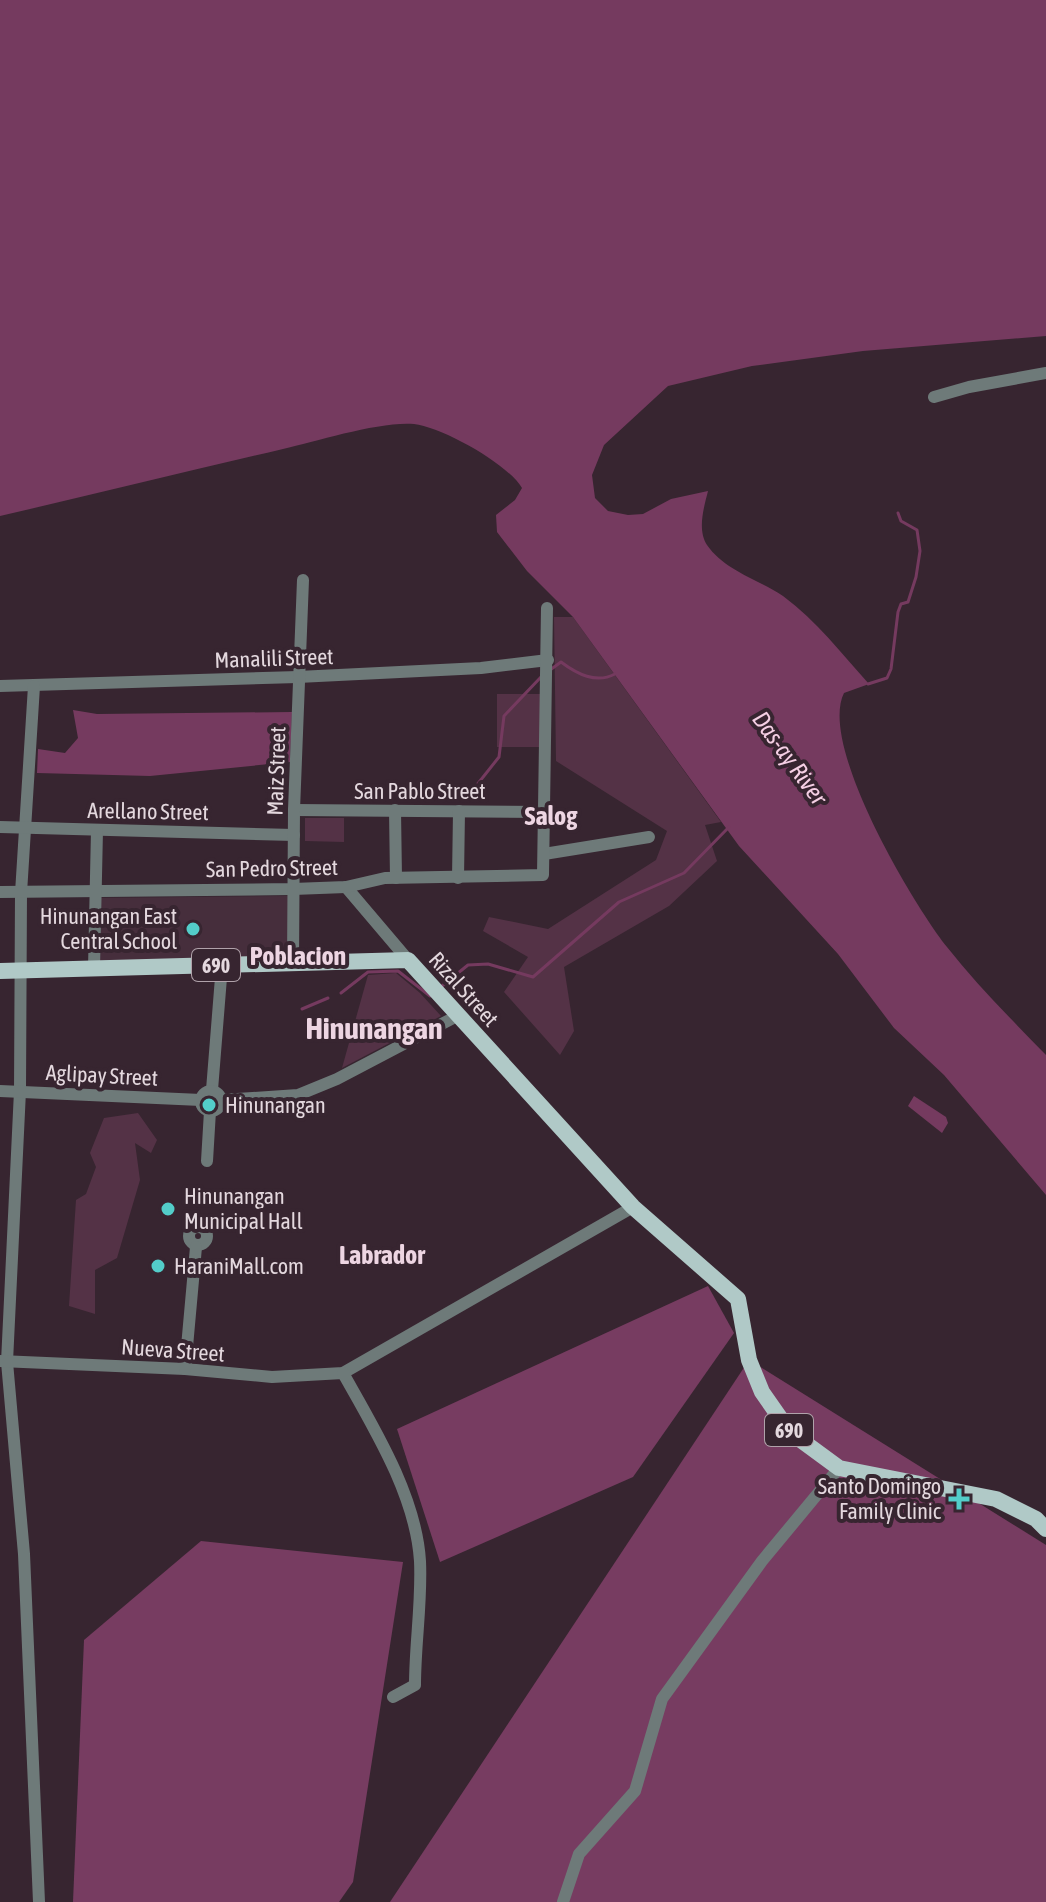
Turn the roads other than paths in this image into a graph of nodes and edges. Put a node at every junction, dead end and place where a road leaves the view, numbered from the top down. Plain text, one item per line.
1 (1046, 373) edge
2 (934, 397) dead end
3 (303, 580) dead end
4 (547, 608) dead end
5 (548, 670) junction
6 (298, 677) junction
7 (0, 686) edge
8 (34, 686) junction
9 (294, 810) junction
10 (395, 810) junction
11 (459, 811) junction
12 (546, 812) junction
13 (0, 827) edge
14 (25, 828) junction
15 (97, 830) junction
16 (294, 835) junction
17 (649, 837) dead end
18 (544, 854) junction
19 (396, 878) junction
20 (458, 878) junction
21 (346, 887) junction
22 (293, 889) junction
23 (95, 890) junction
24 (0, 892) edge
25 (21, 893) junction
26 (408, 960) junction
27 (293, 964) junction
28 (222, 965) junction
29 (94, 968) junction
30 (0, 971) edge
31 (23, 971) junction
32 (457, 1016) junction
33 (0, 1091) edge
34 (20, 1091) junction
35 (217, 1095) junction
36 (201, 1100) junction
37 (210, 1111) junction
38 (207, 1161) dead end
39 (633, 1207) junction
40 (196, 1247) dead end
41 (3, 1362) edge
42 (185, 1369) junction
43 (343, 1373) junction
44 (839, 1468) junction
45 (1046, 1529) edge
46 (393, 1697) dead end
47 (39, 1902) edge
48 (563, 1902) edge

1 - 2 street
3 - 6 street, Maiz Street
4 - 5 street
5 - 6 street, Manalili Street
5 - 12 street
6 - 8 street, Manalili Street
6 - 9 street, Maiz Street
7 - 8 street, Manalili Street
8 - 14 street
9 - 10 street, San Pablo Street
9 - 16 street, Maiz Street
10 - 11 street, San Pablo Street
10 - 19 street
11 - 12 street, San Pablo Street
11 - 20 street
12 - 18 street
13 - 14 street, Arellano Street
14 - 15 street, Arellano Street
14 - 25 street
15 - 16 street, Arellano Street
15 - 23 street
16 - 22 street, Maiz Street
17 - 18 street
18 - 20 street, San Pedro Street
19 - 20 street, San Pedro Street
19 - 21 street, San Pedro Street
21 - 22 street, San Pedro Street
21 - 26 street
22 - 23 street, San Pedro Street
22 - 27 street, Maiz Street
23 - 25 street, San Pedro Street
23 - 29 street
24 - 25 street, San Pedro Street
25 - 31 street
26 - 27 main road, Rizal Street / 690
26 - 32 main road, Rizal Street / 690
27 - 28 main road, Rizal Street / 690
28 - 29 main road, Rizal Street / 690
28 - 35 street
29 - 31 main road, Rizal Street / 690
30 - 31 main road, Rizal Street / 690
31 - 34 street
32 - 35 street
32 - 39 main road, Rizal Street / 690
33 - 34 street, Aglipay Street
34 - 36 street, Aglipay Street
34 - 41 street
35 - 36 street
35 - 37 street
36 - 37 street
37 - 38 street
39 - 43 street
39 - 44 main road, 690
40 - 42 street
41 - 42 street, Nueva Street
41 - 47 street
42 - 43 street, Nueva Street
43 - 46 street
44 - 45 main road, 690
44 - 48 street

